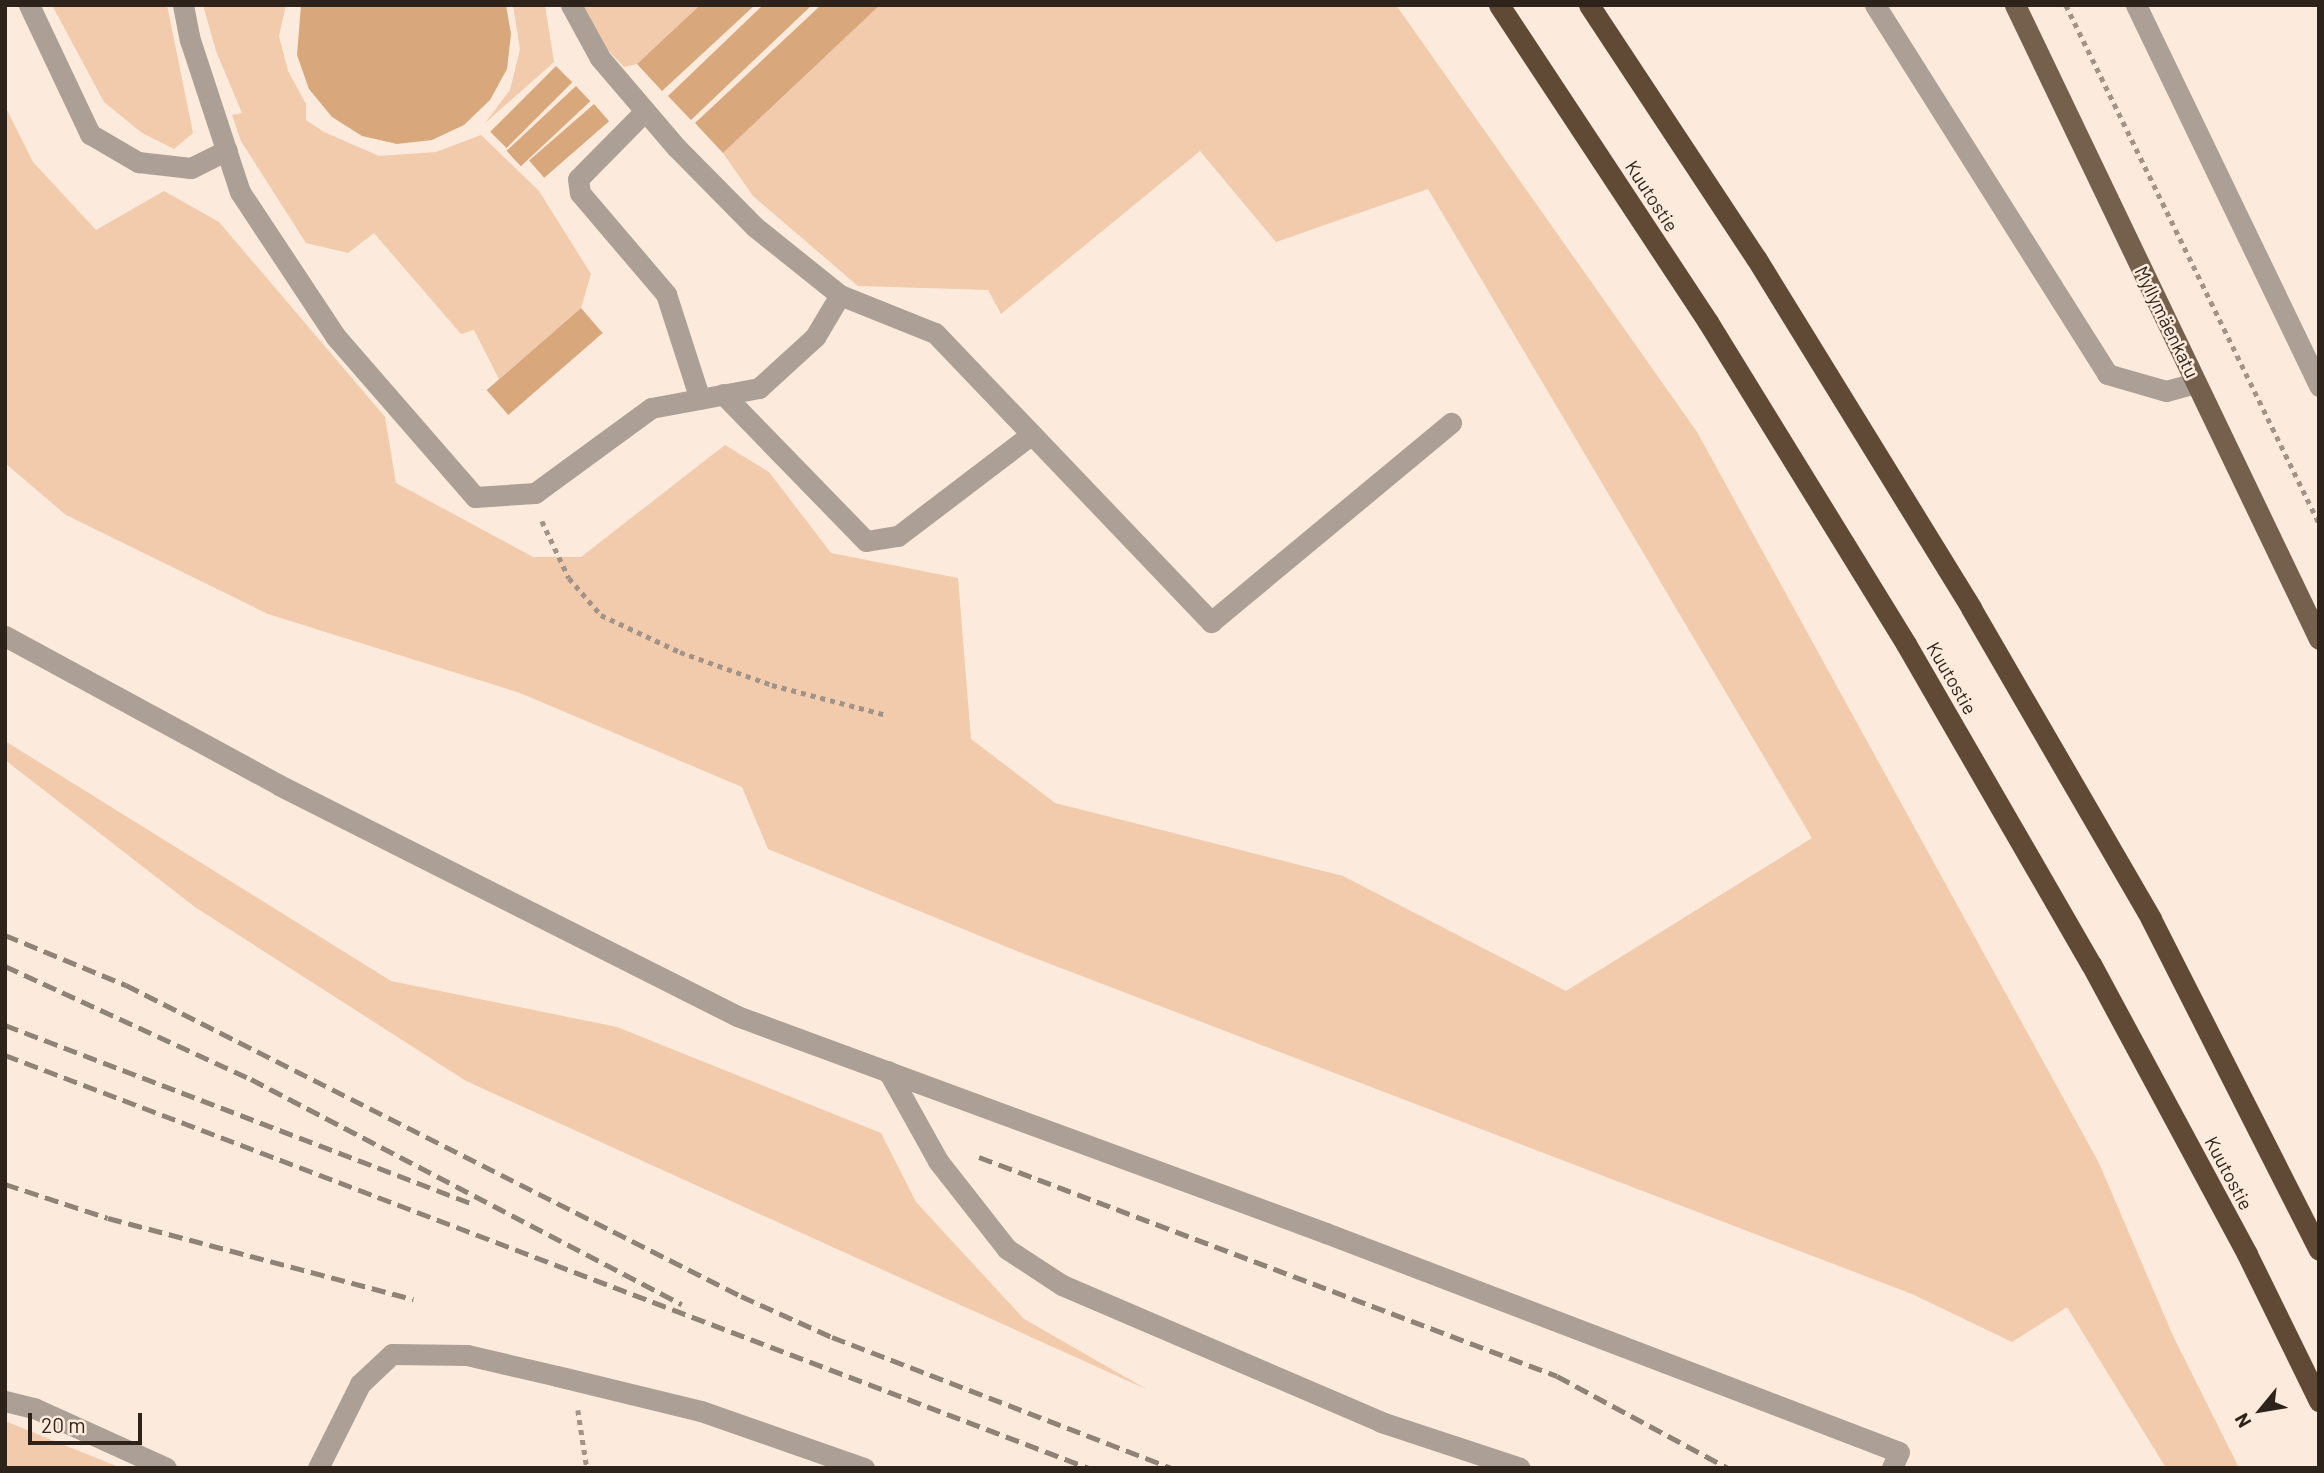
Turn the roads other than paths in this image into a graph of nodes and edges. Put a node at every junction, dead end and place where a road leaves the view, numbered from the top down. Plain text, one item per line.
1 (29, 5) edge
2 (183, 5) edge
3 (571, 5) edge
4 (1499, 5) edge
5 (1589, 5) edge
6 (1875, 5) edge
7 (2015, 5) edge
8 (2136, 5) edge
9 (645, 110) junction
10 (227, 150) junction
11 (839, 295) junction
12 (2196, 383) junction
13 (2319, 386) edge
14 (723, 394) junction
15 (700, 399) junction
16 (1451, 423) dead end
17 (1032, 434) junction
18 (5, 636) edge
19 (2319, 639) edge
20 (888, 1071) junction
21 (2319, 1250) edge
22 (5, 1401) edge
23 (2319, 1401) edge
24 (166, 1468) edge
25 (318, 1468) edge
26 (864, 1468) edge
27 (1520, 1468) edge
28 (1892, 1468) edge

1 - 10 lane
2 - 10 lane
3 - 9 lane
4 - 23 highway, Kuutostie
5 - 21 highway
6 - 12 lane
7 - 12 main road, Myllymäenkatu
8 - 13 lane
9 - 11 lane
9 - 15 lane
10 - 15 lane
11 - 14 lane
11 - 17 lane
12 - 19 main road, Myllymäenkatu
14 - 15 lane
14 - 17 lane
16 - 17 lane
18 - 20 lane
20 - 27 lane
20 - 28 lane
22 - 24 lane
25 - 26 lane

